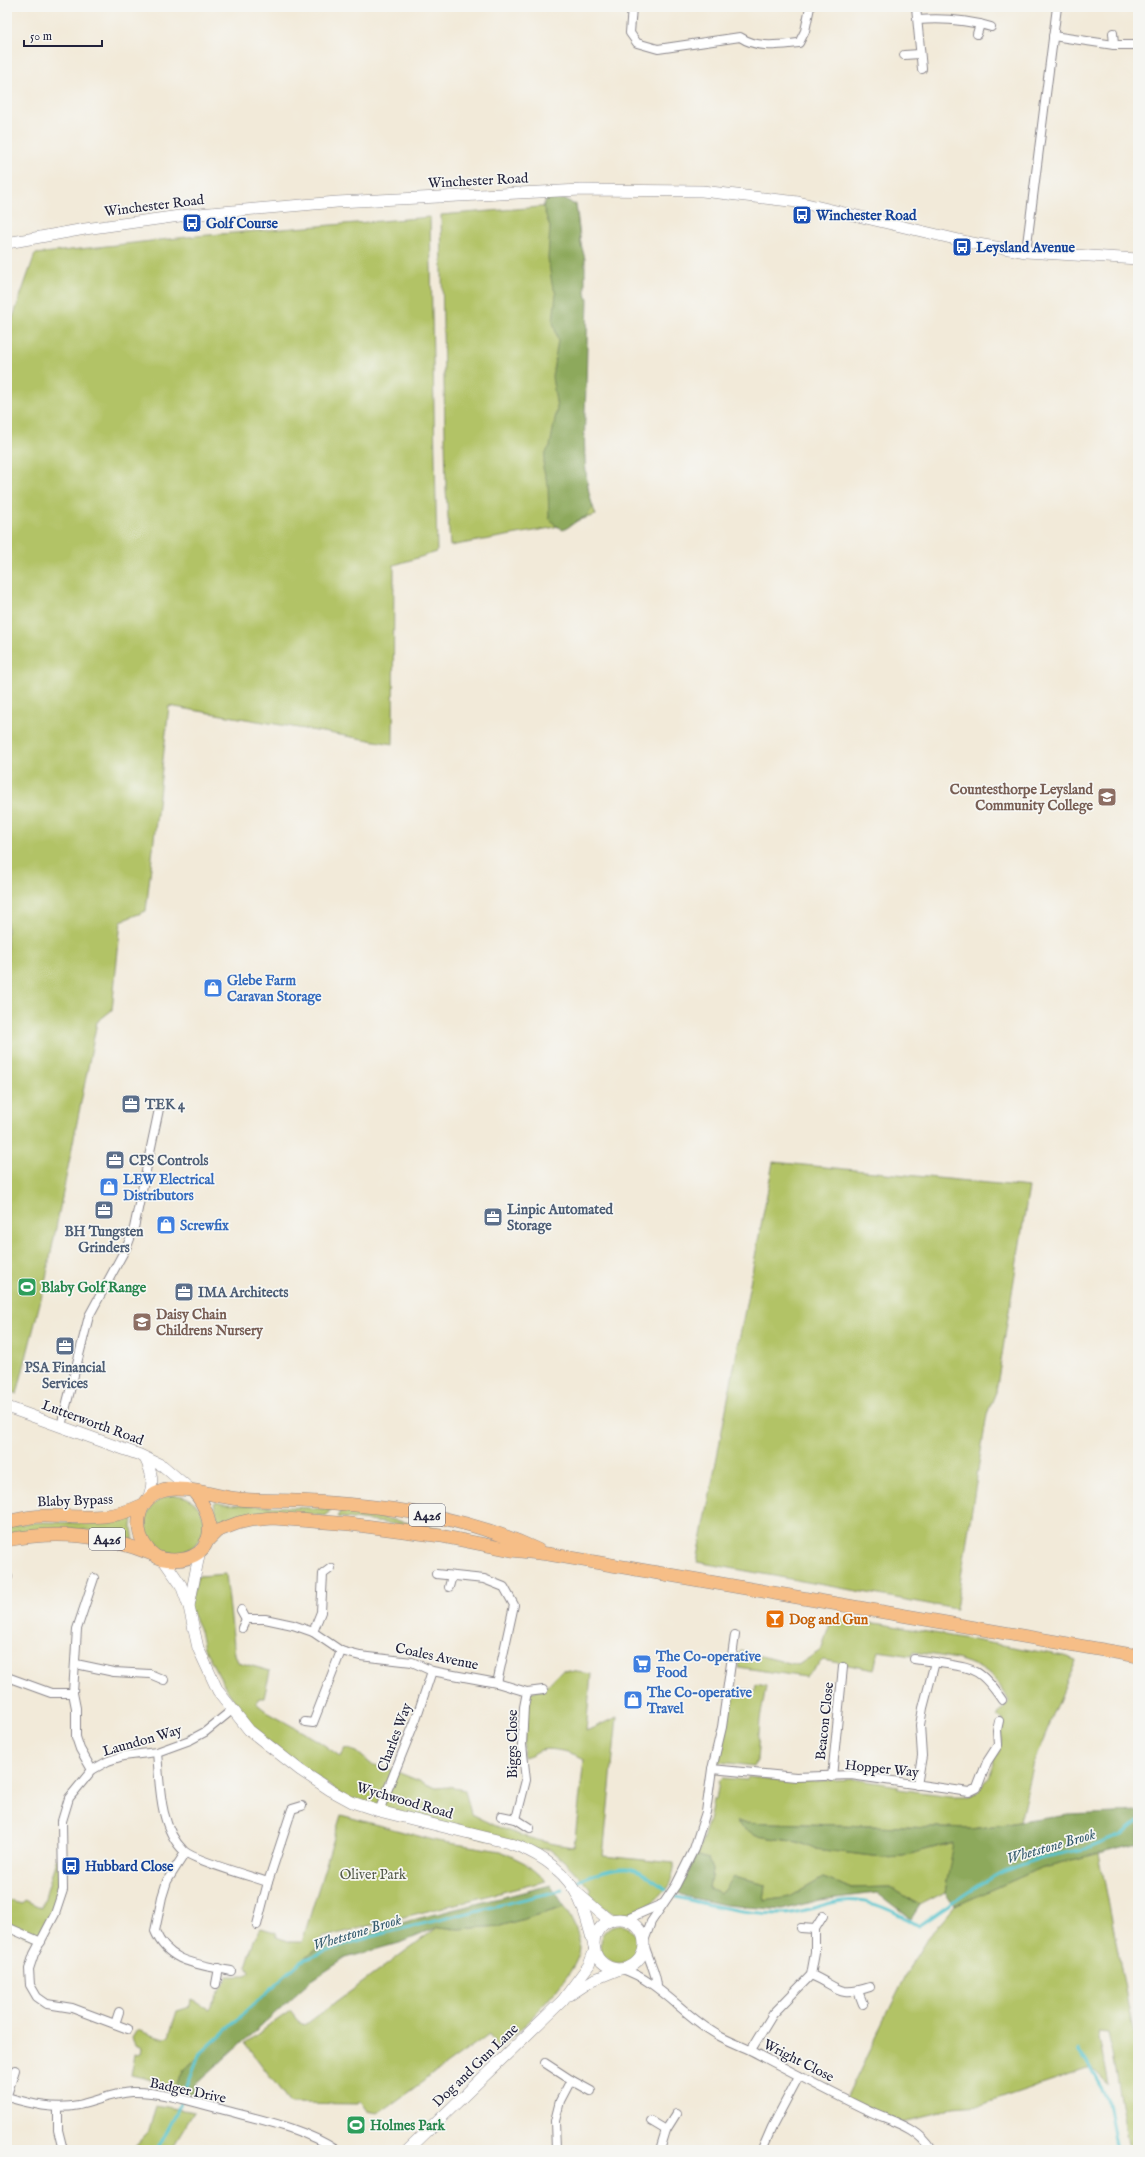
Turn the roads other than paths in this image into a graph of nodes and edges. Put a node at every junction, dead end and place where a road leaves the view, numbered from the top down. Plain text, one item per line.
1 (632, 7) edge
2 (810, 7) edge
3 (916, 7) edge
4 (1057, 7) edge
5 (918, 20) junction
6 (980, 24) junction
7 (991, 28) dead end
8 (1114, 33) dead end
9 (977, 34) dead end
10 (1053, 36) junction
11 (1114, 45) junction
12 (1138, 45) edge
13 (920, 54) junction
14 (904, 55) dead end
15 (922, 68) dead end
16 (7, 243) edge
17 (1026, 252) junction
18 (1138, 259) edge
19 (160, 1109) dead end
20 (7, 1407) edge
21 (61, 1426) junction
22 (145, 1458) junction
23 (192, 1491) junction
24 (145, 1502) junction
25 (7, 1522) edge
26 (7, 1540) edge
27 (203, 1546) junction
28 (548, 1554) junction
29 (158, 1557) junction
30 (331, 1568) dead end
31 (436, 1574) dead end
32 (452, 1576) junction
33 (94, 1578) dead end
34 (449, 1587) dead end
35 (189, 1607) junction
36 (241, 1610) dead end
37 (246, 1619) junction
38 (242, 1628) dead end
39 (313, 1632) junction
40 (735, 1635) dead end
41 (341, 1651) junction
42 (1138, 1656) edge
43 (914, 1659) dead end
44 (935, 1662) junction
45 (76, 1664) junction
46 (843, 1667) dead end
47 (432, 1671) junction
48 (7, 1677) edge
49 (164, 1680) dead end
50 (497, 1683) junction
51 (543, 1690) dead end
52 (528, 1692) junction
53 (73, 1693) junction
54 (1002, 1700) dead end
55 (232, 1710) junction
56 (999, 1721) dead end
57 (312, 1725) dead end
58 (157, 1752) junction
59 (712, 1769) junction
60 (92, 1770) junction
61 (832, 1777) junction
62 (917, 1785) junction
63 (302, 1806) dead end
64 (378, 1811) junction
65 (501, 1816) dead end
66 (516, 1820) junction
67 (530, 1828) dead end
68 (185, 1853) junction
69 (268, 1882) junction
70 (576, 1892) junction
71 (665, 1902) junction
72 (822, 1916) dead end
73 (610, 1920) junction
74 (625, 1920) junction
75 (257, 1925) dead end
76 (7, 1927) edge
77 (801, 1928) dead end
78 (815, 1929) junction
79 (41, 1942) junction
80 (644, 1942) junction
81 (594, 1948) junction
82 (219, 1968) junction
83 (621, 1969) junction
84 (231, 1971) dead end
85 (811, 1975) junction
86 (216, 1984) dead end
87 (657, 1987) junction
88 (870, 1987) dead end
89 (858, 1991) junction
90 (563, 2000) junction
91 (863, 2004) dead end
92 (120, 2012) dead end
93 (115, 2024) junction
94 (128, 2029) dead end
95 (751, 2050) junction
96 (545, 2063) dead end
97 (15, 2070) dead end
98 (799, 2076) junction
99 (571, 2080) junction
100 (591, 2091) dead end
101 (7, 2096) edge
102 (58, 2108) junction
103 (676, 2114) dead end
104 (652, 2121) dead end
105 (666, 2130) junction
106 (63, 2150) edge
107 (336, 2150) edge
108 (408, 2150) edge
109 (556, 2150) edge
110 (660, 2150) edge
111 (762, 2150) edge
112 (932, 2150) edge

1 - 2 street
3 - 5 street
4 - 10 street
5 - 6 street
5 - 13 street
6 - 7 street
6 - 9 street
8 - 11 street
10 - 11 street
10 - 17 street
11 - 12 street
13 - 14 street
13 - 15 street
16 - 17 street, Winchester Road
17 - 18 street, Winchester Road
19 - 21 street
20 - 21 street, Lutterworth Road
21 - 22 street, Lutterworth Road
22 - 23 street, Lutterworth Road
22 - 24 street, Lutterworth Road
23 - 24 main road
23 - 27 main road
23 - 28 main road, A426
24 - 25 main road, Blaby Bypass / A426
24 - 29 main road
26 - 29 main road, A426
27 - 28 main road, A426
27 - 29 main road
27 - 35 street, Wychwood Road
28 - 42 main road, A426
29 - 35 street, Wychwood Road
30 - 39 street
31 - 32 street
32 - 34 street
32 - 50 street
33 - 45 street
35 - 55 street, Wychwood Road
36 - 37 street
37 - 38 street
37 - 39 street, Coales Avenue
39 - 41 street, Coales Avenue
40 - 59 street
41 - 47 street, Coales Avenue
41 - 57 street
43 - 44 street
44 - 54 street
44 - 62 street
45 - 49 street
45 - 53 street
46 - 61 street, Beacon Close
47 - 50 street, Coales Avenue
47 - 64 street, Charles Way
48 - 53 street
50 - 52 street, Coales Avenue
51 - 52 street, Coales Avenue
52 - 66 street, Biggs Close
53 - 60 street
55 - 58 street, Laundon Way
55 - 64 street, Wychwood Road
56 - 62 street, Hopper Way
58 - 60 street, Laundon Way
58 - 68 street
59 - 61 street, Hopper Way
59 - 71 street
60 - 79 street, Laundon Way
61 - 62 street, Hopper Way
63 - 69 street
64 - 70 street, Wychwood Road
65 - 66 street
66 - 67 street
68 - 69 street
68 - 82 street
69 - 75 street
70 - 73 street, Wychwood Road
70 - 81 street, Wychwood Road
71 - 74 street
71 - 80 street
72 - 78 street
73 - 74 street
73 - 81 street
74 - 80 street
76 - 79 street
77 - 78 street
78 - 85 street
79 - 93 street, Laundon Way
80 - 83 street
80 - 87 street
81 - 83 street
81 - 90 street, Dog and Gun Lane
82 - 84 street
82 - 86 street
83 - 87 street, Wright Close
83 - 90 street, Dog and Gun Lane
85 - 89 street
85 - 95 street
87 - 95 street, Wright Close
88 - 89 street
89 - 91 street
90 - 108 street, Dog and Gun Lane
92 - 93 street
93 - 94 street, Laundon Way
95 - 98 street, Wright Close
96 - 99 street
97 - 101 street
98 - 111 street
98 - 112 street, Wright Close
99 - 100 street
99 - 109 street
101 - 102 street, Badger Drive
102 - 106 street
102 - 107 street, Badger Drive
103 - 105 street
104 - 105 street
105 - 110 street

